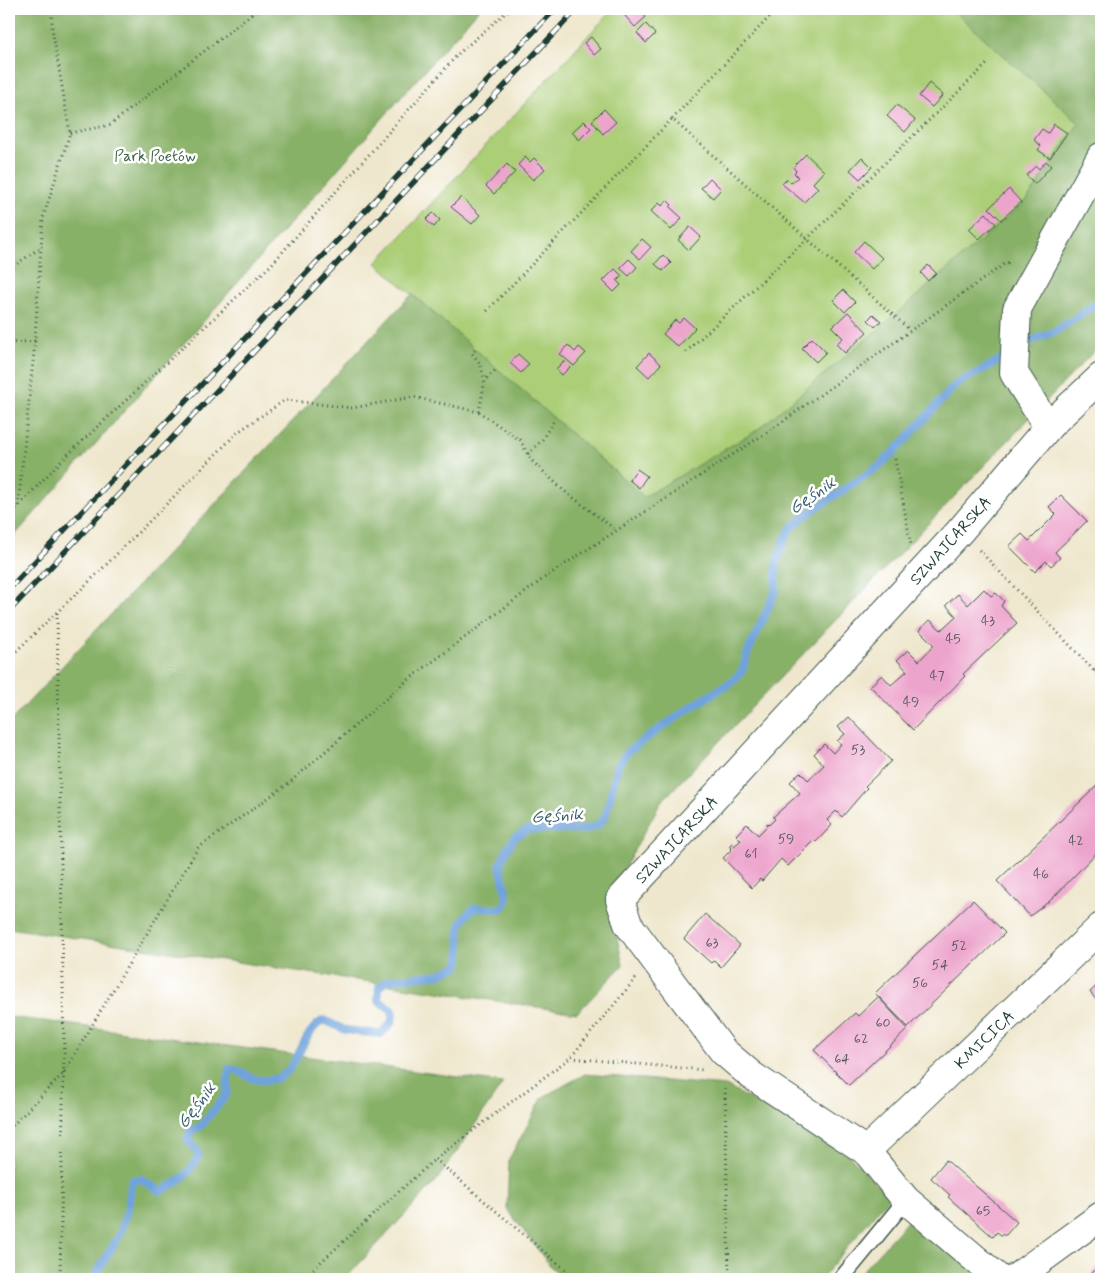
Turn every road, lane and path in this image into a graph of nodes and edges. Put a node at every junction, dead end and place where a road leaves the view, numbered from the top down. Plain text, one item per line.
1 (52, 9) edge
2 (258, 9) edge
3 (510, 9) edge
4 (777, 9) edge
5 (989, 62) dead end
6 (672, 119) junction
7 (70, 133) junction
8 (1101, 158) edge
9 (807, 239) junction
10 (1054, 244) junction
11 (41, 248) junction
12 (9, 269) edge
13 (487, 311) dead end
14 (910, 330) junction
15 (35, 341) junction
16 (9, 343) edge
17 (475, 350) dead end
18 (686, 352) dead end
19 (496, 368) dead end
20 (1101, 378) edge
21 (486, 380) junction
22 (479, 412) junction
23 (555, 419) dead end
24 (1051, 424) junction
25 (528, 454) junction
26 (895, 459) dead end
27 (18, 506) junction
28 (9, 516) edge
29 (617, 531) junction
30 (960, 531) junction
31 (910, 532) dead end
32 (57, 612) junction
33 (9, 658) edge
34 (1101, 665) edge
35 (1094, 671) junction
36 (1101, 678) edge
37 (1101, 927) edge
38 (653, 958) junction
39 (570, 1058) junction
40 (706, 1070) dead end
41 (63, 1074) junction
42 (738, 1074) junction
43 (9, 1129) edge
44 (866, 1151) junction
45 (435, 1159) junction
46 (906, 1200) junction
47 (1101, 1216) edge
48 (60, 1279) edge
49 (302, 1279) edge
50 (576, 1279) edge
51 (728, 1279) edge
52 (841, 1279) edge
53 (999, 1279) edge
54 (1014, 1279) edge

1 - 7 path
2 - 7 path
3 - 27 path
4 - 6 path
5 - 9 path
6 - 9 path
6 - 13 path
7 - 11 path
8 - 10 street
9 - 14 path
9 - 18 path
10 - 14 path
10 - 24 street
11 - 12 path
11 - 15 path
14 - 29 path
15 - 16 path
15 - 27 path
17 - 21 path
19 - 21 path
20 - 24 street, SZWAJCARSKA
21 - 22 path
22 - 25 path
22 - 32 path
23 - 25 path
24 - 30 street, SZWAJCARSKA
25 - 29 path
26 - 31 path
27 - 28 path
29 - 41 path
30 - 35 path
30 - 38 street, SZWAJCARSKA
32 - 33 path
32 - 41 path
34 - 35 path
35 - 36 path
37 - 44 street, KMICICA
38 - 39 path
38 - 42 street, SZWAJCARSKA
39 - 40 path
39 - 45 path
41 - 43 path
41 - 48 path
42 - 44 street, SZWAJCARSKA
42 - 51 path
44 - 46 street, SZWAJCARSKA
45 - 49 path
45 - 50 path
46 - 52 lane
46 - 53 street, SZWAJCARSKA
47 - 54 street

